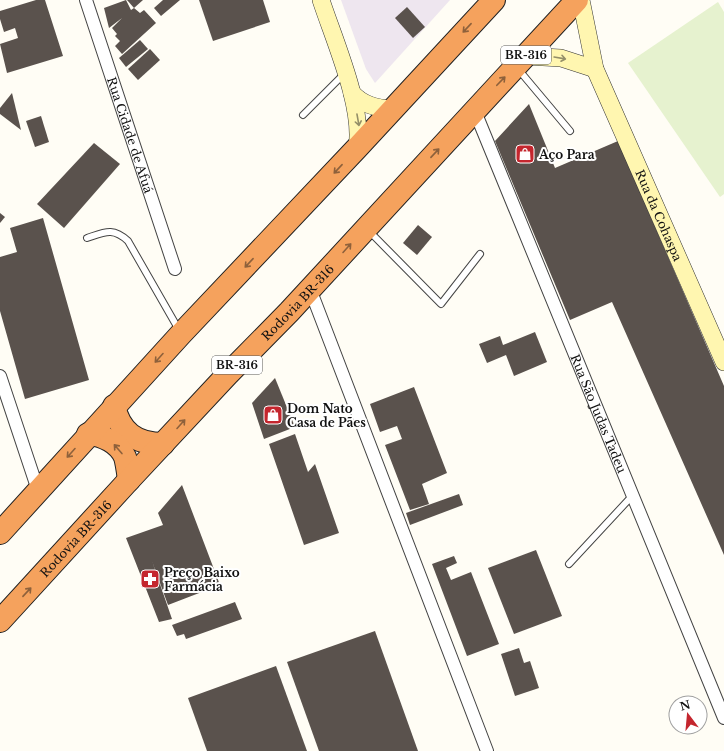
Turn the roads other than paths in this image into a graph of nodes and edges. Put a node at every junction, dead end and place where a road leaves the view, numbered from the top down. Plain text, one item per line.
1 (86, 0) edge
2 (321, 0) edge
3 (494, 0) edge
4 (577, 0) edge
5 (580, 0) edge
6 (520, 61) junction
7 (595, 69) junction
8 (346, 73) junction
9 (352, 93) junction
10 (392, 109) junction
11 (474, 110) junction
12 (303, 115) dead end
13 (570, 131) dead end
14 (357, 148) junction
15 (366, 228) junction
16 (86, 238) dead end
17 (480, 254) dead end
18 (175, 269) dead end
19 (310, 289) junction
20 (181, 334) junction
21 (724, 362) edge
22 (0, 376) edge
23 (114, 406) junction
24 (88, 434) junction
25 (163, 444) junction
26 (129, 480) junction
27 (38, 490) junction
28 (633, 495) junction
29 (0, 533) edge
30 (569, 564) dead end
31 (0, 621) edge
32 (724, 718) edge
33 (488, 751) edge

1 - 18 street, Rua Cidade de Afuá
2 - 8 street
3 -> 10 highway
4 - 6 highway, Rodovia BR-316 / BR-316
5 - 7 street, Rua da Cohaspa
6 -> 7 street
11 -> 6 highway, Rodovia BR-316 / BR-316
6 - 13 lane
7 - 21 street, Rua da Cohaspa
8 - 9 street
8 - 12 lane
9 - 10 street
9 -> 14 street
10 - 14 highway
15 -> 11 highway, Rodovia BR-316 / BR-316
11 - 28 street, Rua São Judas Tadeu
14 -> 20 highway
15 - 17 lane
19 -> 15 highway, Rodovia BR-316 / BR-316
16 - 20 lane
25 -> 19 highway, Rodovia BR-316 / BR-316
19 - 33 street
20 -> 23 highway
22 - 27 street
23 - 24 highway
23 - 25 highway
26 -> 24 highway
24 -> 27 highway
25 - 26 highway, Rodovia BR-316 / BR-316
31 -> 26 highway, Rodovia BR-316 / BR-316
27 - 29 highway
28 - 30 lane
28 - 32 street, Rua São Judas Tadeu

